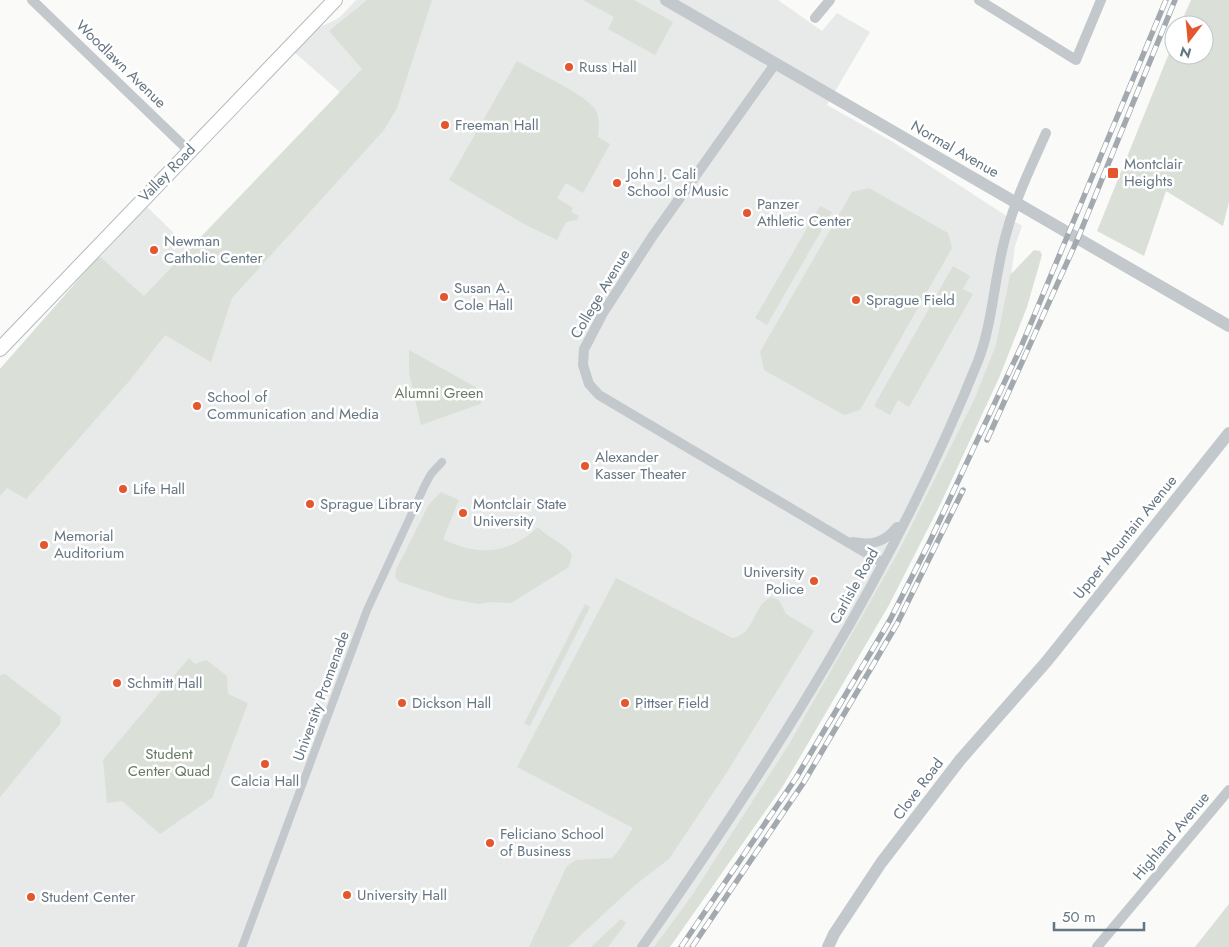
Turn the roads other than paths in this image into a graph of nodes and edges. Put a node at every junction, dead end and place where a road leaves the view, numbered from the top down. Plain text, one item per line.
1 (32, 0) edge
2 (335, 0) edge
3 (666, 0) edge
4 (830, 0) edge
5 (979, 0) edge
6 (1101, 0) edge
7 (816, 18) dead end
8 (775, 64) junction
9 (1046, 133) dead end
10 (188, 150) junction
11 (1016, 204) junction
12 (1229, 326) edge
13 (0, 349) edge
14 (1229, 433) edge
15 (442, 462) dead end
16 (910, 510) junction
17 (846, 541) junction
18 (883, 563) junction
19 (1047, 661) joint
20 (1229, 790) edge
21 (242, 947) edge
22 (642, 947) edge
23 (828, 947) edge
24 (1097, 947) edge

1 - 10 street, Woodlawn Avenue
2 - 10 main road, Valley Road
3 - 8 street, Normal Avenue
4 - 7 street
5 - 6 street
8 - 11 street, Normal Avenue
8 - 17 street, College Avenue
9 - 11 street, Carlisle Road
10 - 13 main road, Valley Road
11 - 12 street, Normal Avenue
11 - 16 street, Carlisle Road
14 - 19 street, Upper Mountain Avenue
15 - 21 street, University Promenade
16 - 17 street
16 - 18 street, Carlisle Road
17 - 18 street, College Avenue
18 - 22 street, Carlisle Road
19 - 23 street, Clove Road
20 - 24 street, Highland Avenue

